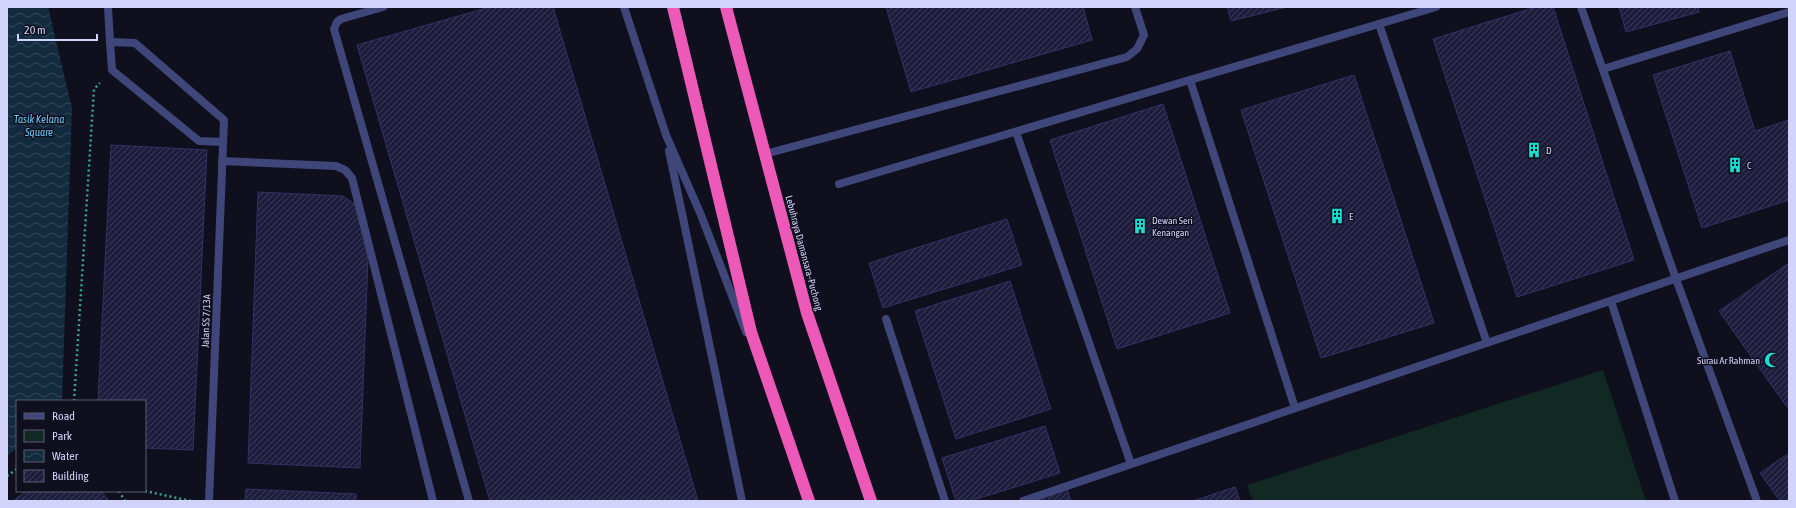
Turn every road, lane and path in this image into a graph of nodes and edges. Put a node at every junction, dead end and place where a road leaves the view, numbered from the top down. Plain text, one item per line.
1 (108, 7) edge
2 (383, 7) edge
3 (624, 7) edge
4 (673, 7) edge
5 (726, 7) edge
6 (1135, 7) edge
7 (1436, 7) edge
8 (1581, 7) edge
9 (1789, 12) edge
10 (1379, 24) junction
11 (110, 42) junction
12 (1603, 69) junction
13 (112, 70) junction
14 (1190, 80) junction
15 (1016, 132) junction
16 (666, 135) junction
17 (223, 142) junction
18 (765, 154) junction
19 (222, 161) junction
20 (839, 184) dead end
21 (1789, 240) edge
22 (1676, 279) junction
23 (1611, 301) junction
24 (886, 319) dead end
25 (1487, 343) junction
26 (74, 400) edge
27 (1295, 408) junction
28 (1131, 464) junction
29 (798, 467) junction
30 (16, 470) edge
31 (7, 476) edge
32 (146, 490) edge
33 (120, 492) edge
34 (125, 501) edge
35 (193, 501) edge
36 (209, 501) edge
37 (433, 501) edge
38 (469, 501) edge
39 (742, 501) edge
40 (809, 501) edge
41 (871, 501) edge
42 (945, 501) edge
43 (1024, 501) edge
44 (1675, 501) edge
45 (1757, 501) edge

1 - 11 street
2 - 38 street
3 - 16 street
4 - 29 highway
5 - 18 highway, Lebuhraya Damansara–Puchong
6 - 18 street
7 - 10 street
8 - 12 street
9 - 12 street
10 - 14 street
10 - 25 street
11 - 13 street
11 - 17 street, Jalan SS 7/13A
12 - 22 street
13 - 17 street
13 - 26 path
14 - 15 street
14 - 27 street
15 - 20 street
15 - 28 street
16 - 29 street
16 - 39 street
17 - 19 street, Jalan SS 7/13A
18 - 41 highway, Lebuhraya Damansara–Puchong
19 - 36 street, Jalan SS 7/13A
19 - 37 street
21 - 22 street
22 - 23 street
22 - 45 street
23 - 25 street
23 - 44 street
24 - 42 street
25 - 27 street
27 - 28 street
28 - 43 street
29 - 40 highway
30 - 31 path
32 - 35 path
33 - 34 path

